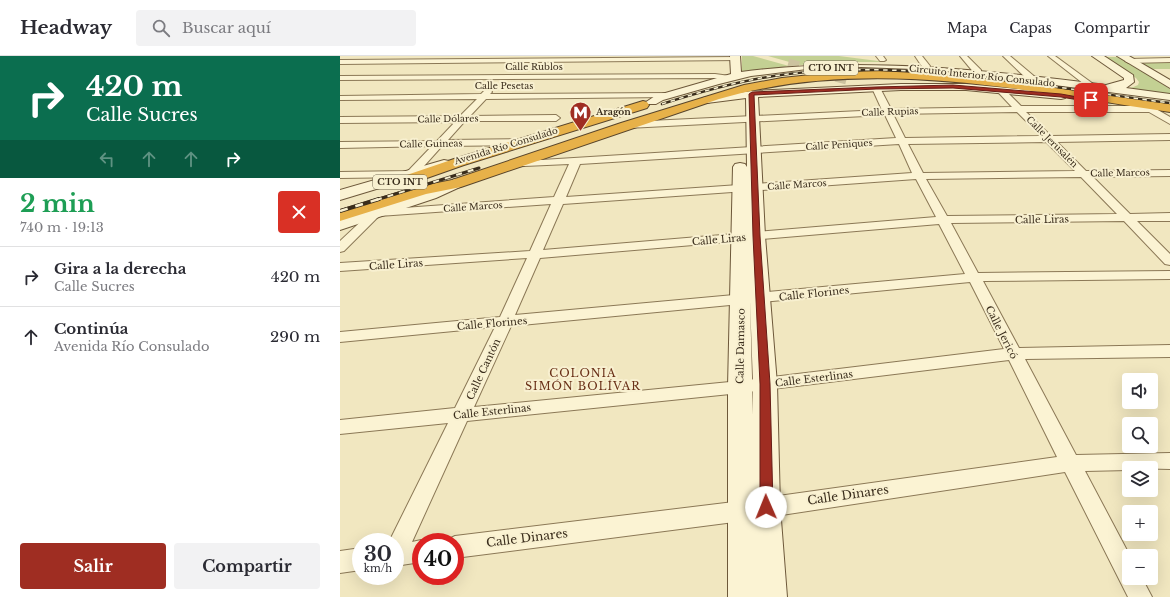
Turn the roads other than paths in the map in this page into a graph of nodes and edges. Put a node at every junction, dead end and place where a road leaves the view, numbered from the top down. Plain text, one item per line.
1 (851, 56) tunnel mouth
2 (918, 56) edge
3 (963, 56) edge
4 (1006, 56) edge
5 (1051, 56) edge
6 (1097, 56) edge
7 (519, 58) edge
8 (735, 58) edge
9 (881, 58) edge
10 (1125, 58) edge
11 (776, 60) dead end
12 (1170, 60) edge
13 (340, 62) edge
14 (788, 64) tunnel mouth
15 (926, 66) junction
16 (1164, 70) dead end
17 (1146, 71) junction
18 (978, 72) junction
19 (502, 77) junction
20 (340, 78) edge
21 (405, 78) junction
22 (1014, 79) junction
23 (1032, 79) junction
24 (851, 80) tunnel mouth
25 (1053, 84) junction
26 (1170, 85) edge
27 (738, 86) junction
28 (876, 88) junction
29 (1105, 88) junction
30 (1001, 91) junction
31 (1092, 92) junction
32 (668, 95) junction
33 (484, 96) junction
34 (1061, 96) junction
35 (340, 98) edge
36 (378, 98) junction
37 (1170, 98) edge
38 (702, 101) junction
39 (652, 102) junction
40 (1170, 108) edge
41 (1019, 109) junction
42 (1151, 109) junction
43 (1170, 111) edge
44 (887, 112) junction
45 (556, 118) dead end
46 (461, 119) junction
47 (747, 119) junction
48 (340, 120) edge
49 (1170, 121) edge
50 (628, 125) junction
51 (1170, 137) edge
52 (1048, 138) junction
53 (901, 141) junction
54 (521, 142) junction
55 (438, 144) junction
56 (340, 145) edge
57 (746, 151) junction
58 (576, 160) junction
59 (458, 162) junction
60 (509, 165) junction
61 (1083, 173) junction
62 (1170, 173) edge
63 (411, 174) junction
64 (340, 175) edge
65 (919, 176) junction
66 (455, 184) junction
67 (748, 188) junction
68 (340, 195) edge
69 (340, 201) edge
70 (559, 202) junction
71 (376, 213) junction
72 (340, 216) edge
73 (1126, 217) junction
74 (1170, 217) edge
75 (943, 220) junction
76 (340, 225) edge
77 (749, 236) junction
78 (340, 248) edge
79 (536, 254) junction
80 (1170, 261) edge
81 (340, 267) edge
82 (1170, 275) edge
83 (974, 277) junction
84 (750, 299) junction
85 (505, 322) junction
86 (340, 337) edge
87 (1170, 351) edge
88 (1013, 354) junction
89 (765, 384) junction
90 (740, 387) junction
91 (462, 414) junction
92 (340, 427) edge
93 (1170, 460) edge
94 (1070, 463) junction
95 (766, 507) junction
96 (742, 511) junction
97 (404, 535) edge
98 (464, 546) edge
99 (352, 560) edge
100 (340, 562) edge
101 (1122, 562) edge
102 (1134, 585) edge
103 (744, 597) edge
104 (772, 597) edge
105 (1140, 597) edge

1 - 9 main road
2 - 15 street
3 - 18 street
4 - 23 street
5 - 31 street
6 - 29 main road
7 - 8 street
7 - 13 street
7 - 19 street
8 - 27 main road, Calle Damasco
9 - 15 main road
10 - 12 street
10 - 17 main road
11 - 14 main road
15 - 18 main road, Avenida Río Consulado / CTO INT
15 - 27 main road, Avenida Río Consulado / CTO INT
16 - 17 street
17 - 26 main road
18 - 23 main road, Avenida Río Consulado / CTO INT
19 - 21 street, Calle Rublos
19 - 27 street, Calle Rublos
19 - 33 street
20 - 21 street, Calle Rublos
21 - 36 street
22 - 23 highway
22 - 25 highway, Circuito Interior Río Consulado / CTO INT
22 - 39 highway, Circuito Interior Río Consulado / CTO INT
23 - 25 highway
23 - 31 main road, Avenida Río Consulado / CTO INT
24 - 34 main road
25 - 37 highway, Circuito Interior Río Consulado / CTO INT
27 - 28 main road, CTO INT
27 - 32 main road, Avenida Río Consulado / CTO INT
27 - 38 main road, CTO INT
27 - 47 main road, Calle Damasco
28 - 30 main road, CTO INT
28 - 44 street, Calle Jericó
29 - 31 main road, Avenida Río Consulado / CTO INT
29 - 37 main road, Avenida Río Consulado / CTO INT
30 - 34 main road, CTO INT
30 - 41 street, Calle Jerusalén
31 - 34 highway
31 - 38 highway, Circuito Interior Río Consulado / CTO INT
31 - 40 highway, Circuito Interior Río Consulado / CTO INT
32 - 33 street, Calle Pesetas
32 - 39 main road, Avenida Río Consulado / CTO INT
33 - 36 street, Calle Pesetas
33 - 46 street
34 - 42 main road, CTO INT
35 - 36 street, Calle Pesetas
38 - 50 highway, Avenida Río Consulado / CTO INT
39 - 54 highway, Avenida Río Consulado / CTO INT
41 - 42 street, Calle Rupias
41 - 44 street, Calle Rupias
41 - 52 street, Calle Jerusalén
42 - 43 main road, CTO INT
42 - 49 street
44 - 47 street, Calle Rupias
44 - 53 street, Calle Jericó
45 - 46 street, Calle Dólares
46 - 48 street, Calle Dólares
46 - 55 street
47 - 50 street, Calle Rupias
47 - 57 main road, Calle Damasco
50 - 60 highway, Avenida Río Consulado / CTO INT
51 - 52 street, Calle Peniques
52 - 53 street, Calle Peniques
52 - 61 street, Calle Jerusalén
53 - 57 street, Calle Peniques
53 - 65 street, Calle Jericó
54 - 55 street, Calle Guineas
54 - 59 highway, Avenida Río Consulado / CTO INT
55 - 56 street, Calle Guineas
55 - 63 street
57 - 58 street, Calle Peniques
57 - 67 main road, Calle Damasco
58 - 60 street, Calle Peniques
58 - 70 street, Calle Cantón
59 - 63 main road, Avenida Río Consulado / CTO INT
59 - 69 highway, CTO INT
60 - 66 highway, Avenida Río Consulado / CTO INT
61 - 62 street, Calle Marcos
61 - 65 street, Calle Marcos
61 - 73 street, Calle Jerusalén
63 - 64 street
63 - 68 main road, Avenida Río Consulado / CTO INT
65 - 67 street, Calle Marcos
65 - 75 street, Calle Jericó
66 - 71 main road, Avenida Río Consulado / CTO INT
66 - 72 highway, CTO INT
67 - 70 street, Calle Marcos
67 - 77 main road, Calle Damasco
70 - 71 street, Calle Marcos
70 - 79 street, Calle Cantón
71 - 76 main road, Avenida Río Consulado / CTO INT
71 - 78 street
73 - 74 street, Calle Liras
73 - 75 street, Calle Liras
73 - 80 street, Calle Jerusalén
75 - 77 street, Calle Liras
75 - 83 street, Calle Jericó
77 - 79 street, Calle Liras
77 - 84 main road, Calle Damasco
79 - 81 street, Calle Liras
79 - 85 street, Calle Cantón
82 - 83 street, Calle Florines
83 - 84 street, Calle Florines
83 - 88 street, Calle Jericó
84 - 85 street, Calle Florines
84 - 89 main road, Calle Damasco
84 - 90 main road, Calle Damasco
85 - 86 street, Calle Florines
85 - 91 street, Calle Cantón
87 - 88 street, Calle Esterlinas
88 - 89 street, Calle Esterlinas
88 - 94 street, Calle Jericó
89 - 90 street, Calle Esterlinas
89 - 95 main road, Calle Damasco
90 - 91 street, Calle Esterlinas
90 - 96 main road, Calle Damasco
91 - 92 street, Calle Esterlinas
91 - 97 street, Calle Cantón
93 - 94 street, Calle Dinares
94 - 95 street, Calle Dinares
94 - 101 street, Calle Jericó
95 - 96 street, Calle Dinares
95 - 104 main road, Calle Damasco
96 - 98 street, Calle Dinares
96 - 103 main road, Calle Damasco
99 - 100 street
102 - 105 street, Calle Jericó

